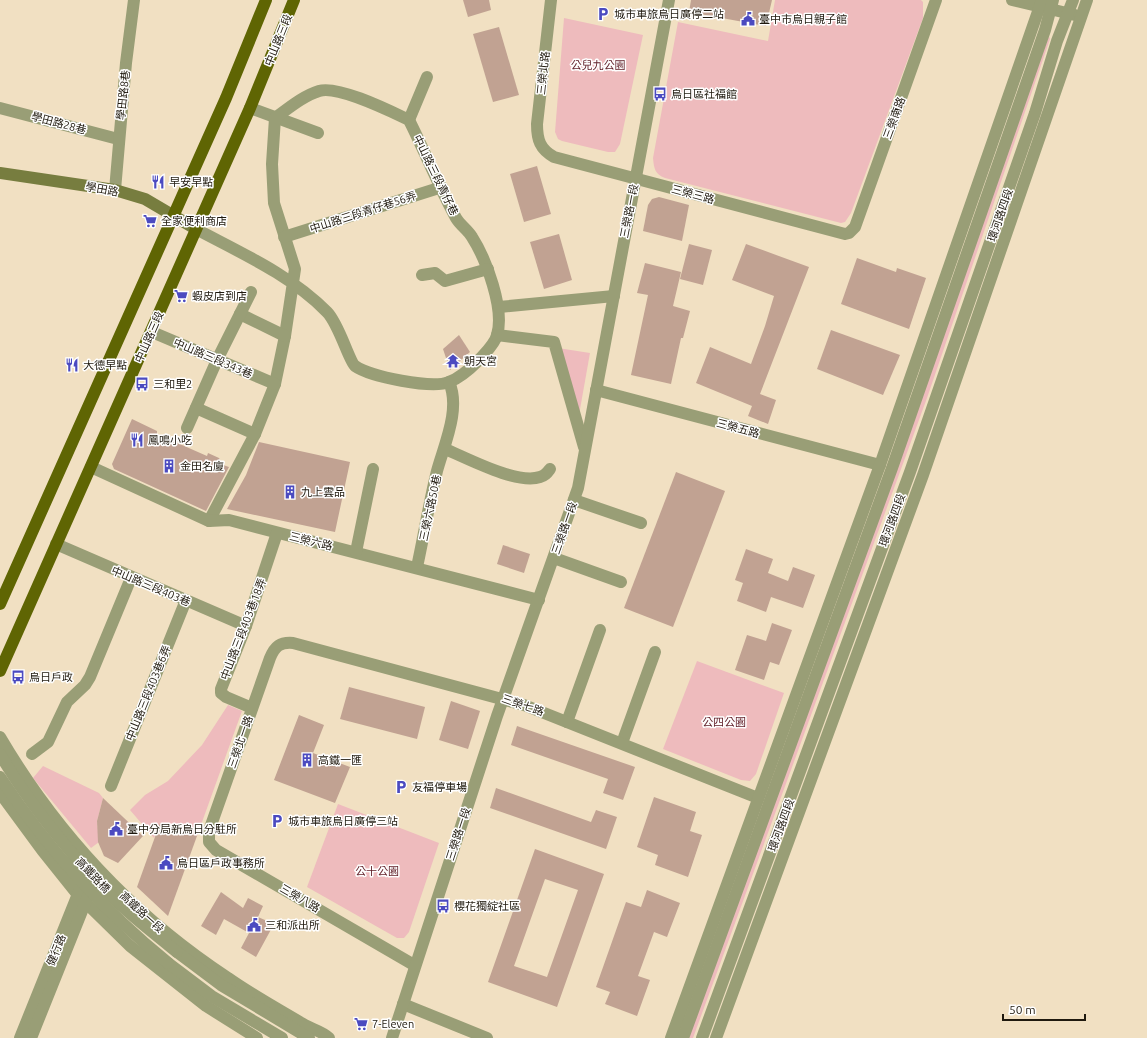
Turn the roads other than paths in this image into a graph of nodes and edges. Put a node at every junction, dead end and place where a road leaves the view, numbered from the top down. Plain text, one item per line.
1 (134, 0) edge
2 (266, 0) edge
3 (294, 0) edge
4 (551, 0) edge
5 (669, 0) edge
6 (936, 0) edge
7 (1012, 0) edge
8 (1073, 0) edge
9 (1087, 0) edge
10 (1046, 4) edge
11 (1068, 13) junction
12 (1081, 16) junction
13 (427, 77) dead end
14 (0, 108) edge
15 (250, 108) junction
16 (275, 118) junction
17 (409, 120) junction
18 (318, 133) dead end
19 (118, 139) junction
20 (540, 146) joint
21 (0, 174) edge
22 (636, 178) junction
23 (442, 187) junction
24 (115, 190) junction
25 (173, 215) junction
26 (196, 228) junction
27 (849, 233) joint
28 (284, 237) junction
29 (488, 269) junction
30 (422, 275) dead end
31 (292, 282) junction
32 (251, 292) dead end
33 (614, 296) junction
34 (499, 307) junction
35 (240, 314) junction
36 (152, 332) junction
37 (497, 335) junction
38 (285, 336) junction
39 (217, 360) junction
40 (449, 382) junction
41 (275, 384) junction
42 (596, 390) junction
43 (196, 408) junction
44 (187, 428) dead end
45 (255, 434) junction
46 (445, 449) junction
47 (585, 450) junction
48 (880, 465) junction
49 (91, 467) junction
50 (373, 469) dead end
51 (550, 469) dead end
52 (574, 500) junction
53 (209, 521) junction
54 (641, 523) dead end
55 (277, 533) junction
56 (56, 544) junction
57 (356, 552) junction
58 (554, 558) junction
59 (417, 567) junction
60 (131, 578) junction
61 (621, 582) dead end
62 (186, 600) junction
63 (539, 600) junction
64 (0, 604) edge
65 (246, 626) junction
66 (600, 630) dead end
67 (279, 644) joint
68 (655, 652) dead end
69 (0, 672) edge
70 (504, 698) junction
71 (252, 708) junction
72 (567, 722) junction
73 (0, 736) edge
74 (622, 744) junction
75 (0, 754) edge
76 (32, 754) dead end
77 (0, 777) edge
78 (111, 786) dead end
79 (0, 793) edge
80 (758, 798) junction
81 (209, 842) joint
82 (95, 867) junction
83 (82, 899) junction
84 (414, 965) junction
85 (402, 1004) junction
86 (20, 1038) edge
87 (31, 1038) edge
88 (257, 1038) edge
89 (282, 1038) edge
90 (309, 1038) edge
91 (329, 1038) edge
92 (392, 1038) edge
93 (487, 1038) edge
94 (671, 1038) edge
95 (682, 1038) edge
96 (702, 1038) edge
97 (716, 1038) edge

1 - 19 street, 學田路8巷
2 - 25 main road
3 - 15 main road, 中山路三段
4 - 20 street, 三榮北路
5 - 22 street, 三榮路一段
6 - 27 street, 三榮南路
7 - 10 street
8 - 11 street, 環河路四段
9 - 12 street, 環河路四段
10 - 11 street
10 - 48 street
10 - 95 street, 環河路四段
11 - 12 street
11 - 96 street, 環河路四段
12 - 97 street, 環河路四段
13 - 17 street
14 - 19 street, 學田路28巷
15 - 16 street
15 - 26 main road, 中山路三段
16 - 17 street
16 - 18 street
16 - 28 street
17 - 23 street, 中山路三段青仔巷
19 - 24 street, 學田路8巷
20 - 22 street, 三榮三路
21 - 24 main road, 學田路
22 - 27 street, 三榮三路
22 - 33 street, 三榮路一段
23 - 28 street, 中山路三段青仔巷56弄
23 - 29 street, 中山路三段青仔巷
24 - 25 main road, 學田路
25 - 26 main road, 學田路
25 - 64 main road
26 - 31 street
26 - 36 main road, 中山路三段
28 - 31 street
29 - 30 street
29 - 34 street, 中山路三段青仔巷
31 - 38 street
31 - 40 street
32 - 35 street
33 - 34 street
33 - 42 street, 三榮路一段
34 - 37 street, 中山路三段青仔巷
35 - 38 street
35 - 39 street
36 - 39 street, 中山路三段343巷
36 - 49 main road, 中山路三段
37 - 40 street
37 - 47 street
38 - 41 street
39 - 41 street, 中山路三段343巷
39 - 43 street
40 - 46 street, 三榮六路50巷
41 - 45 street
42 - 47 street, 三榮路一段
42 - 48 street, 三榮五路
43 - 44 street
43 - 45 street
45 - 53 street
46 - 51 street
46 - 59 street, 三榮六路50巷
47 - 52 street, 三榮路一段
48 - 80 street
49 - 53 street, 三榮六路
49 - 56 main road, 中山路三段
50 - 57 street
52 - 54 street
52 - 58 street, 三榮路一段
53 - 55 street, 三榮六路
55 - 57 street, 三榮六路
55 - 65 street, 中山路三段403巷18弄
56 - 60 street, 中山路三段403巷
56 - 69 main road, 中山路三段
57 - 59 street, 三榮六路
58 - 61 street
58 - 63 street, 三榮路一段
59 - 63 street, 三榮六路
60 - 62 street, 中山路三段403巷
60 - 76 street
62 - 65 street, 中山路三段403巷
62 - 78 street, 中山路三段403巷6弄
63 - 70 street, 三榮路一段
65 - 71 street, 中山路三段403巷18弄
66 - 72 street
67 - 70 street, 三榮七路
67 - 71 street, 三榮北一路
68 - 74 street
70 - 72 street, 三榮七路
70 - 84 street, 三榮路一段
71 - 81 street, 三榮北一路
72 - 74 street, 三榮七路
73 - 82 street, 高鐵路一段
74 - 80 street, 三榮七路
75 - 90 street, 高鐵路橋, bridge
77 - 89 street, 高鐵路橋, bridge
79 - 83 street
80 - 94 street
81 - 84 street, 三榮八路
82 - 83 street, 健行路
82 - 91 street, 高鐵路一段
83 - 86 street, 健行路
83 - 87 street, 健行路
83 - 88 street
84 - 85 street, 三榮路一段
85 - 92 street, 三榮路一段
85 - 93 street

